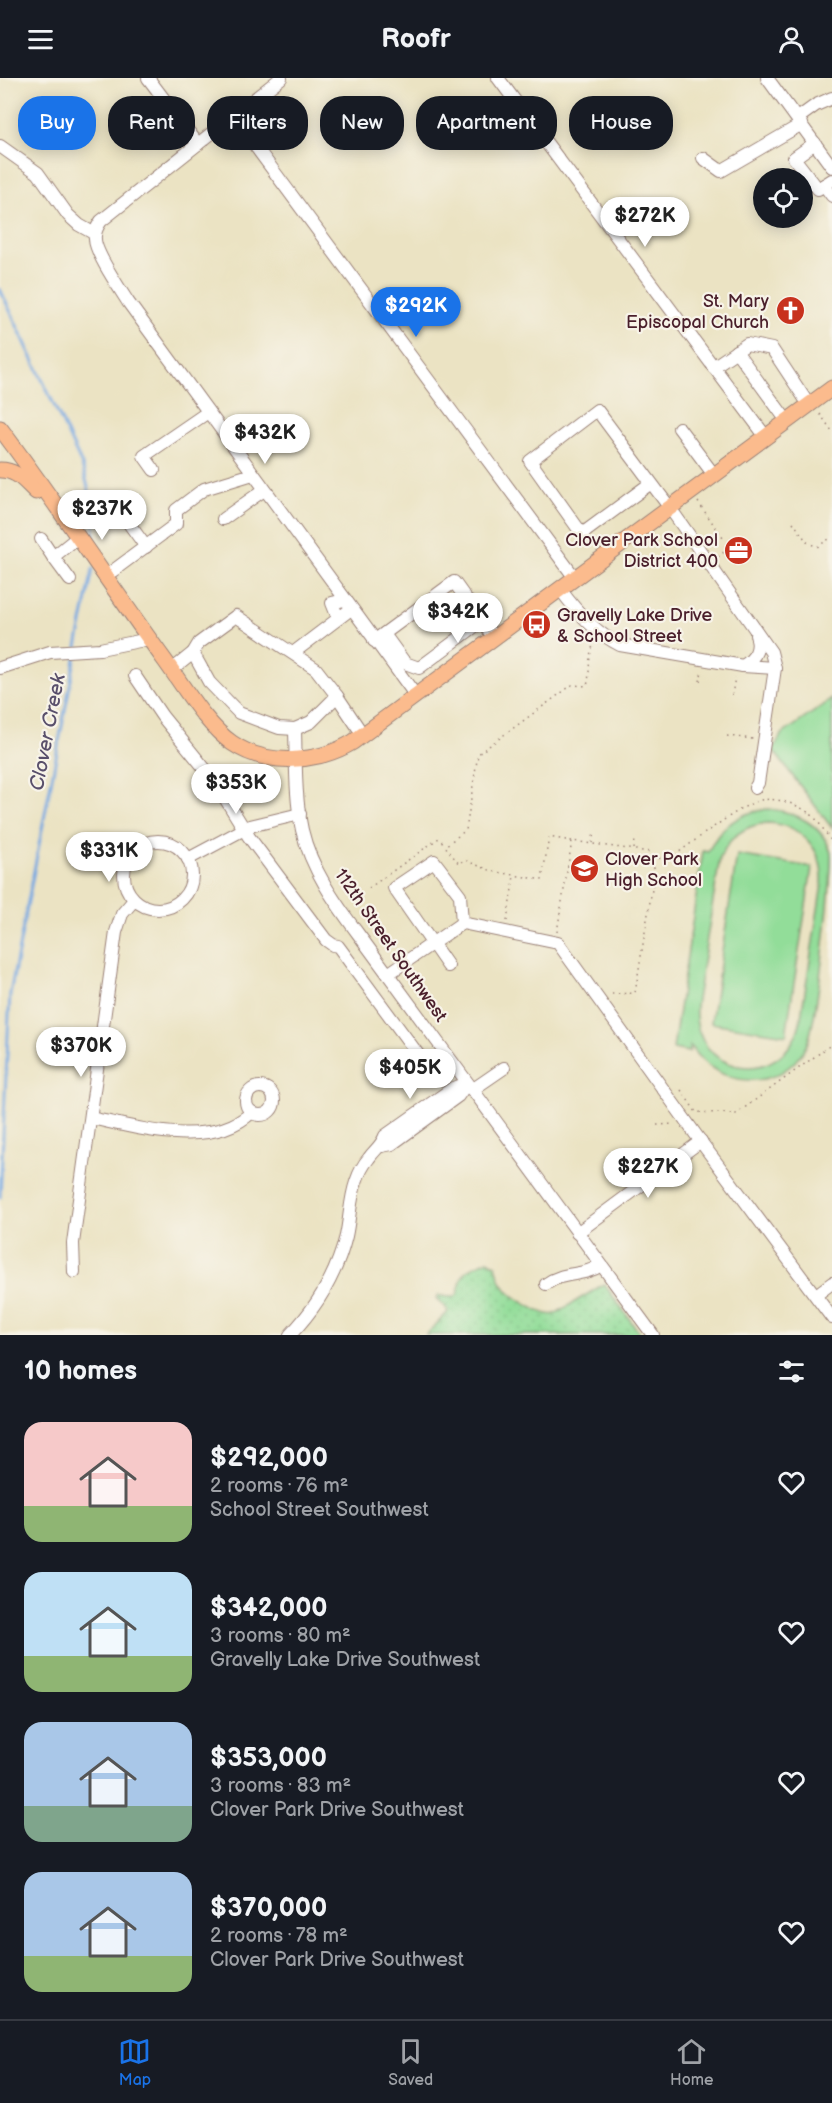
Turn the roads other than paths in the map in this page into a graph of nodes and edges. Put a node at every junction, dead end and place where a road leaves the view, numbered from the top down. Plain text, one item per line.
1 (148, 78) edge
2 (281, 78) edge
3 (498, 78) edge
4 (767, 78) edge
5 (267, 82) edge
6 (253, 96) edge
7 (832, 98) edge
8 (800, 121) junction
9 (207, 137) edge
10 (815, 143) junction
11 (198, 144) junction
12 (0, 146) edge
13 (258, 150) edge
14 (704, 158) dead end
15 (830, 159) edge
16 (825, 185) edge
17 (832, 196) edge
18 (95, 234) junction
19 (736, 351) junction
20 (713, 367) junction
21 (832, 388) edge
22 (814, 409) junction
23 (208, 411) junction
24 (787, 421) junction
25 (679, 428) dead end
26 (1, 433) edge
27 (766, 437) junction
28 (0, 470) edge
29 (154, 470) dead end
30 (253, 474) junction
31 (714, 475) junction
32 (651, 483) junction
33 (264, 490) junction
34 (670, 508) junction
35 (223, 519) dead end
36 (130, 525) dead end
37 (74, 531) junction
38 (41, 539) dead end
39 (146, 546) junction
40 (53, 557) junction
41 (106, 576) junction
42 (575, 578) junction
43 (70, 580) dead end
44 (560, 589) junction
45 (347, 604) junction
46 (482, 621) junction
47 (755, 632) junction
48 (379, 638) junction
49 (494, 638) junction
50 (149, 639) junction
51 (193, 653) junction
52 (292, 653) junction
53 (398, 664) junction
54 (0, 668) edge
55 (775, 668) junction
56 (740, 669) junction
57 (171, 670) junction
58 (135, 676) dead end
59 (337, 696) junction
60 (416, 696) junction
61 (296, 729) junction
62 (363, 735) junction
63 (296, 759) junction
64 (755, 788) dead end
65 (300, 814) junction
66 (244, 828) junction
67 (188, 859) junction
68 (134, 900) junction
69 (462, 923) junction
70 (359, 935) junction
71 (432, 944) junction
72 (338, 946) junction
73 (448, 966) dead end
74 (388, 975) junction
75 (452, 1062) junction
76 (504, 1068) dead end
77 (470, 1087) junction
78 (252, 1112) dead end
79 (90, 1118) junction
80 (701, 1141) junction
81 (576, 1233) junction
82 (601, 1265) junction
83 (74, 1272) dead end
84 (832, 1283) edge
85 (546, 1284) dead end
86 (816, 1295) junction
87 (832, 1318) edge
88 (290, 1335) edge
89 (653, 1335) edge

1 - 11 street
2 - 5 street
3 - 20 street
4 - 8 street
5 - 6 street
7 - 8 street
8 - 10 street
8 - 14 street
9 - 11 street
10 - 15 street
10 - 16 street
11 - 18 street
12 - 18 street
13 - 42 street
16 - 17 street
18 - 23 street
19 - 20 street
19 - 22 street
19 - 24 street
20 - 27 street
21 - 22 main road
22 - 24 main road
23 - 29 street
23 - 30 street
24 - 27 main road
25 - 31 street
26 - 37 main road
27 - 31 main road
28 - 37 main road
30 - 33 street
30 - 39 street
31 - 34 main road
32 - 32 street
32 - 34 street
33 - 35 street
33 - 45 street
34 - 42 main road
34 - 47 street
36 - 39 street
37 - 40 street
37 - 41 main road
38 - 40 street
39 - 41 street
40 - 43 street
41 - 50 main road
42 - 44 main road
44 - 49 main road
44 - 56 street
45 - 48 street
45 - 52 street
46 - 48 street
46 - 49 street
46 - 53 street
47 - 55 street
47 - 56 street
48 - 53 street
49 - 60 main road
50 - 54 street
50 - 57 main road
51 - 52 street
51 - 57 street
51 - 61 street
52 - 59 street
53 - 60 street
55 - 56 street
55 - 64 street
57 - 63 main road
58 - 66 street
59 - 61 street
59 - 62 street
60 - 62 main road
61 - 63 street, 112th Street Southwest
62 - 63 main road
63 - 65 street, 112th Street Southwest
65 - 66 street
65 - 70 street, 112th Street Southwest
66 - 67 street
66 - 72 street
67 - 68 street
67 - 68 street
68 - 79 street
69 - 71 street
69 - 71 street
69 - 80 street
70 - 72 street
70 - 74 street, 112th Street Southwest
71 - 73 street
71 - 74 street
72 - 75 street
74 - 75 street, 112th Street Southwest
75 - 77 street, 112th Street Southwest
76 - 77 street
77 - 81 street, 112th Street Southwest
77 - 88 street
78 - 79 street
79 - 83 street
80 - 81 street
80 - 86 street
81 - 82 street, 112th Street Southwest
82 - 85 street
82 - 89 street, 112th Street Southwest
84 - 86 street
86 - 87 street

